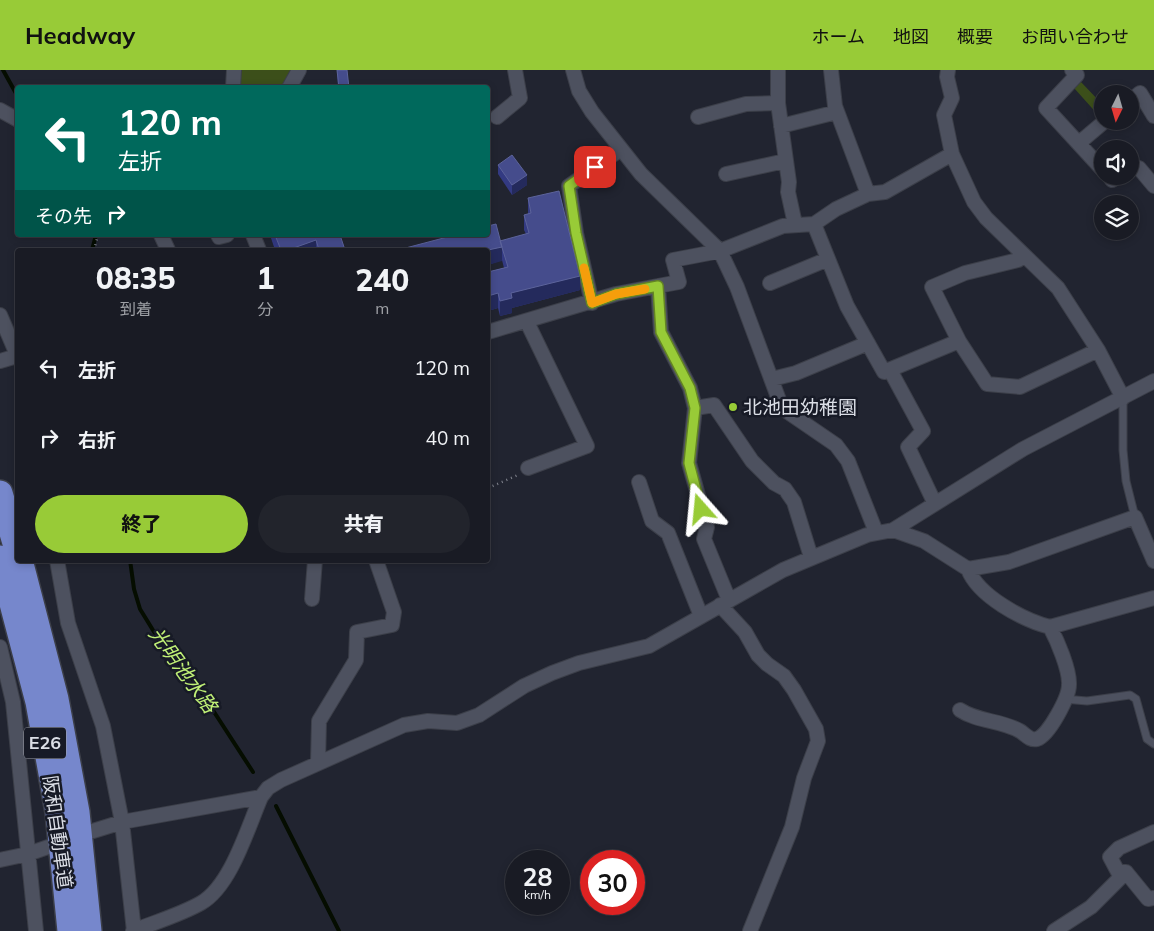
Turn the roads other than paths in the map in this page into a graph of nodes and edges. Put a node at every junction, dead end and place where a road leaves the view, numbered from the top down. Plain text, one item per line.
1 (234, 70) edge
2 (299, 70) edge
3 (515, 70) edge
4 (573, 70) edge
5 (778, 70) edge
6 (830, 70) edge
7 (948, 70) edge
8 (1072, 70) edge
9 (233, 85) edge
10 (290, 85) edge
11 (1139, 94) edge
12 (778, 104) junction
13 (0, 110) edge
14 (837, 112) junction
15 (698, 116) dead end
16 (1154, 116) edge
17 (497, 117) dead end
18 (15, 118) edge
19 (781, 126) junction
20 (1095, 130) edge
21 (1079, 143) junction
22 (621, 149) junction
23 (952, 154) junction
24 (785, 161) junction
25 (1094, 161) edge
26 (1139, 168) edge
27 (726, 174) dead end
28 (1154, 186) edge
29 (868, 194) junction
30 (795, 224) junction
31 (814, 224) junction
32 (720, 251) junction
33 (1024, 256) junction
34 (828, 259) junction
35 (770, 284) dead end
36 (658, 286) junction
37 (592, 303) junction
38 (0, 315) edge
39 (527, 322) junction
40 (490, 331) edge
41 (958, 341) junction
42 (868, 343) junction
43 (1098, 350) junction
44 (15, 352) edge
45 (15, 357) edge
46 (0, 361) edge
47 (890, 370) junction
48 (772, 379) junction
49 (1154, 381) edge
50 (1123, 398) junction
51 (695, 408) junction
52 (528, 468) road end
53 (639, 482) dead end
54 (0, 493) edge
55 (935, 504) junction
56 (1135, 517) junction
57 (893, 530) junction
58 (876, 532) junction
59 (15, 543) edge
60 (811, 557) junction
61 (0, 558) edge
62 (1154, 561) edge
63 (21, 563) edge
64 (57, 563) edge
65 (315, 563) edge
66 (377, 563) edge
67 (968, 570) junction
68 (1154, 598) edge
69 (312, 599) dead end
70 (725, 602) junction
71 (701, 616) junction
72 (1050, 627) junction
73 (0, 647) edge
74 (2, 662) edge
75 (1064, 699) junction
76 (960, 710) dead end
77 (1154, 744) edge
78 (318, 763) junction
79 (261, 796) junction
80 (122, 822) junction
81 (93, 831) dead end
82 (1154, 832) edge
83 (48, 847) dead end
84 (28, 854) junction
85 (0, 860) edge
86 (1126, 872) junction
87 (1154, 898) edge
88 (36, 931) edge
89 (70, 931) edge
90 (89, 931) edge
91 (134, 931) edge
92 (750, 931) edge
93 (1054, 931) edge

1 - 9 street
2 - 10 street
3 - 17 street
4 - 22 street
5 - 12 street
6 - 14 street
7 - 23 street
8 - 21 street
11 - 16 street
12 - 15 street
12 - 19 street
13 - 18 street
14 - 19 street
14 - 29 street
19 - 24 street
20 - 21 street
21 - 25 street
22 - 32 street
22 - 37 street
23 - 29 street
23 - 33 street
24 - 27 street
24 - 30 street
26 - 28 street
29 - 31 street
30 - 31 street
30 - 32 street
31 - 34 street
32 - 36 street
32 - 48 street
33 - 41 street
33 - 43 street
34 - 35 street
34 - 42 street
36 - 37 street
36 - 51 street
37 - 39 street
38 - 44 street
39 - 40 street
39 - 52 street
41 - 43 street
41 - 47 street
42 - 47 street
42 - 48 street
43 - 50 street
45 - 46 street
47 - 55 street
48 - 58 street
49 - 50 street
50 - 55 street
50 - 56 lane
51 - 60 street
51 - 70 street
53 - 71 street
54 - 59 highway
55 - 57 street
56 - 62 street
56 - 67 street
57 - 58 street
57 - 67 street
58 - 60 street
60 - 70 street
61 - 89 highway, 阪和自動車道 / E26
63 - 90 highway, 阪和自動車道 / E26
64 - 80 street
65 - 69 street
66 - 78 street
67 - 72 street
68 - 72 street
70 - 71 street
70 - 92 street
71 - 78 street
72 - 75 street
73 - 74 street
74 - 84 street
75 - 76 street
75 - 77 lane
78 - 79 street
79 - 80 street
79 - 91 street
80 - 81 street
80 - 91 street
82 - 86 street
83 - 84 street
84 - 85 street
84 - 88 street
86 - 87 street
86 - 93 street

